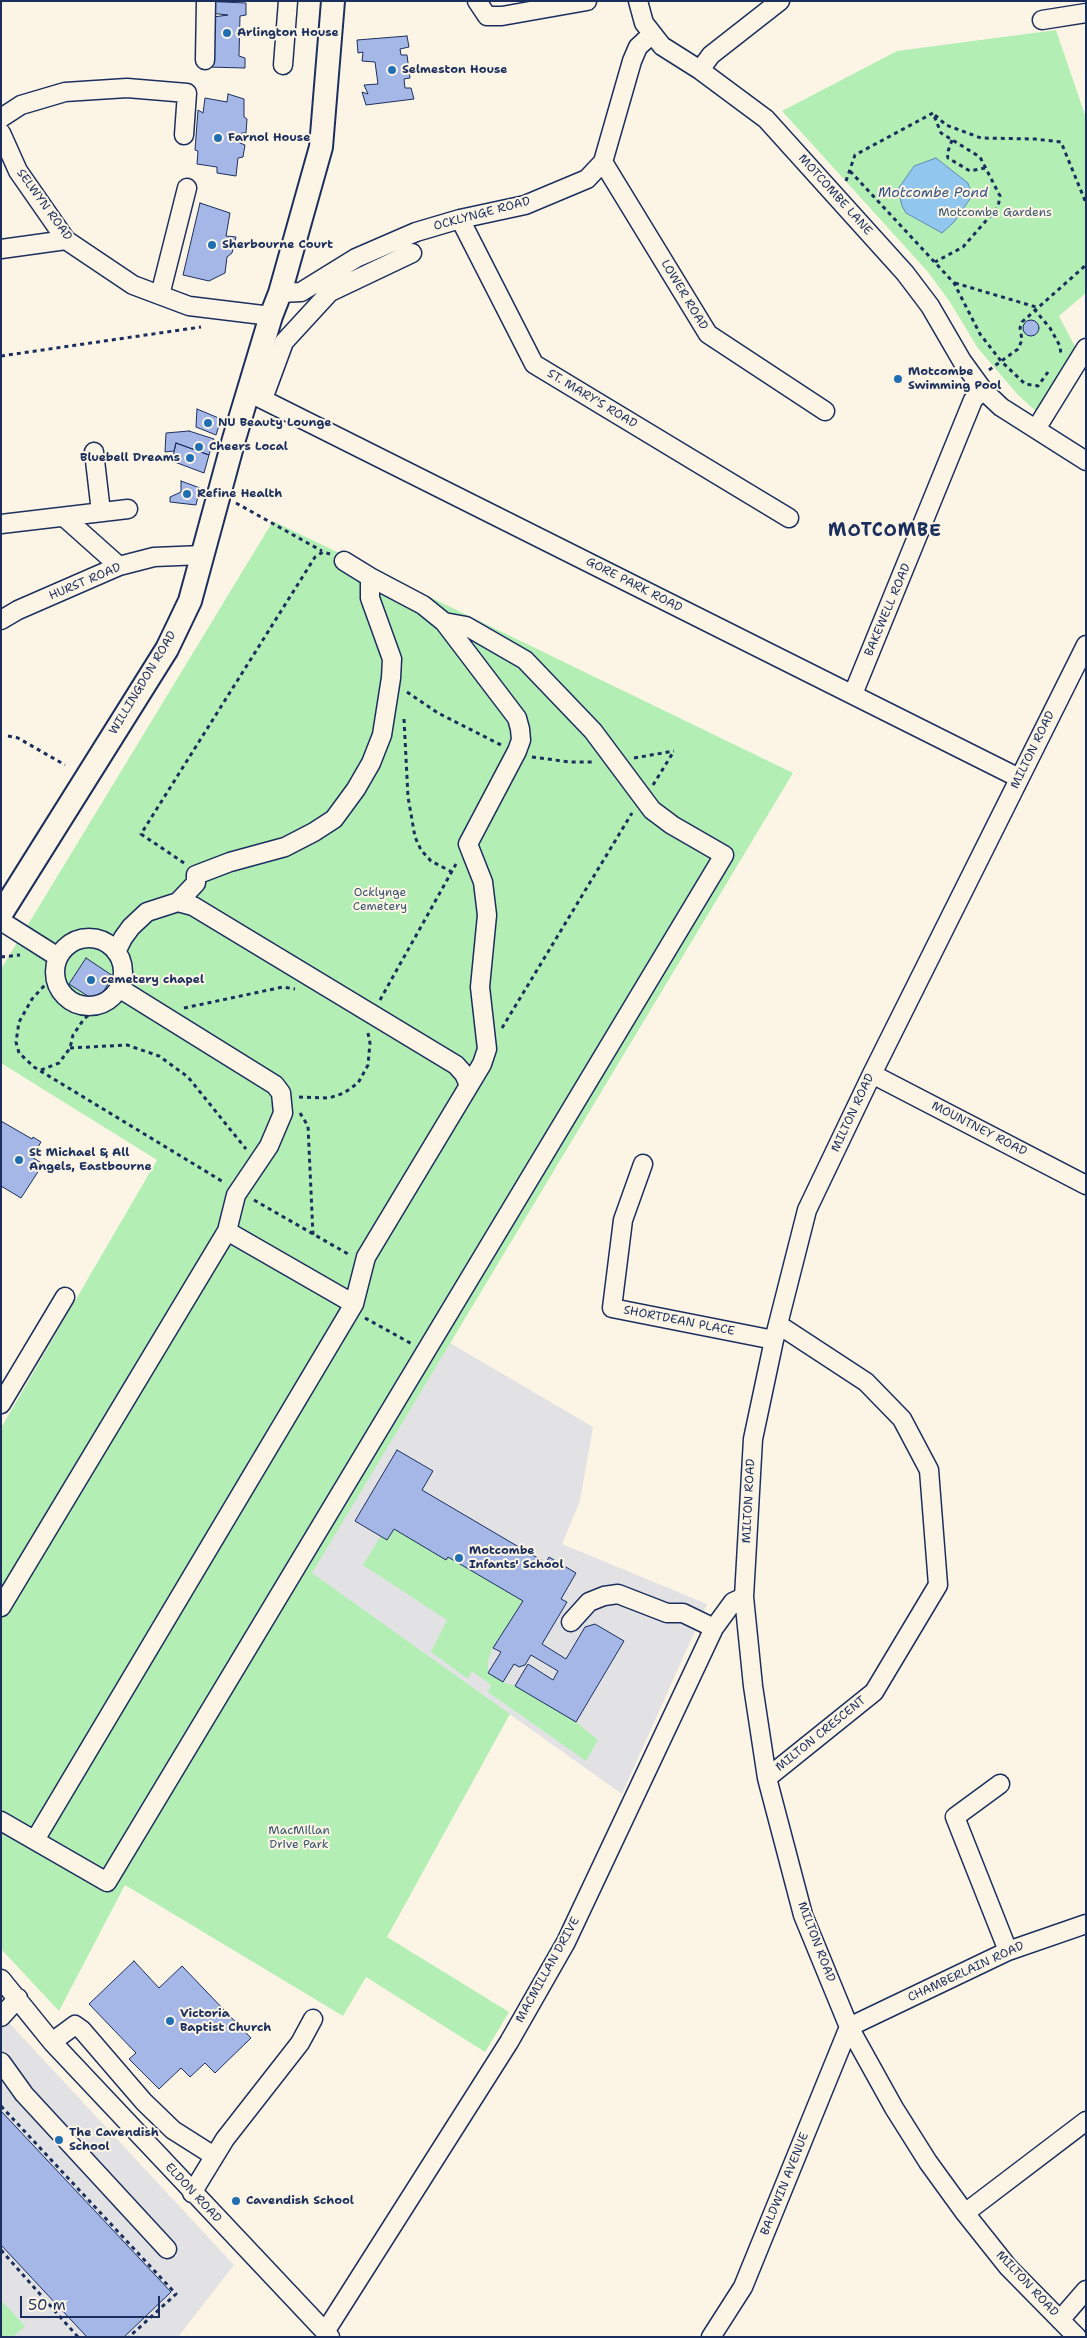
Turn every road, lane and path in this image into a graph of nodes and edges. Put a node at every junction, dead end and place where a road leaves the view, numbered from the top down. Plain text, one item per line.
1 (206, 1) edge
2 (288, 1) edge
3 (333, 1) edge
4 (477, 1) edge
5 (587, 1) edge
6 (638, 1) edge
7 (780, 1) edge
8 (1086, 13) edge
9 (1042, 20) dead end
10 (651, 35) junction
11 (205, 60) dead end
12 (283, 65) dead end
13 (700, 70) junction
14 (933, 113) junction
15 (1, 118) edge
16 (1, 133) edge
17 (184, 135) dead end
18 (952, 140) junction
19 (604, 162) junction
20 (985, 168) junction
21 (850, 171) junction
22 (188, 188) dead end
23 (838, 198) junction
24 (1086, 203) edge
25 (460, 219) junction
26 (66, 240) junction
27 (1, 249) edge
28 (412, 253) dead end
29 (934, 262) junction
30 (1086, 266) edge
31 (954, 283) junction
32 (280, 293) junction
33 (160, 295) junction
34 (1035, 308) junction
35 (271, 316) junction
36 (208, 326) dead end
37 (1086, 348) edge
38 (1, 356) edge
39 (1001, 361) junction
40 (1055, 362) dead end
41 (1049, 370) dead end
42 (980, 385) junction
43 (255, 396) junction
44 (825, 411) dead end
45 (1036, 429) junction
46 (94, 452) dead end
47 (1086, 461) edge
48 (220, 494) junction
49 (128, 509) dead end
50 (101, 512) junction
51 (64, 517) junction
52 (789, 518) dead end
53 (1, 524) edge
54 (322, 552) junction
55 (203, 555) junction
56 (344, 560) joint
57 (118, 566) junction
58 (370, 577) junction
59 (1, 620) edge
60 (444, 622) junction
61 (1086, 645) edge
62 (853, 694) junction
63 (403, 716) dead end
64 (8, 736) dead end
65 (674, 751) dead end
66 (65, 765) dead end
67 (1020, 778) junction
68 (642, 796) junction
69 (468, 844) junction
70 (452, 872) junction
71 (196, 876) junction
72 (178, 902) junction
73 (1, 914) edge
74 (1, 921) edge
75 (116, 952) junction
76 (56, 966) junction
77 (119, 988) junction
78 (299, 990) dead end
79 (102, 1004) junction
80 (366, 1010) junction
81 (159, 1013) junction
82 (70, 1048) junction
83 (487, 1049) junction
84 (40, 1070) junction
85 (872, 1074) junction
86 (469, 1085) junction
87 (281, 1094) junction
88 (257, 1163) junction
89 (643, 1164) dead end
90 (1086, 1185) edge
91 (239, 1191) junction
92 (226, 1231) junction
93 (313, 1235) junction
94 (366, 1257) junction
95 (65, 1297) dead end
96 (354, 1304) junction
97 (776, 1333) junction
98 (425, 1352) junction
99 (1, 1404) edge
100 (744, 1597) junction
101 (1, 1606) edge
102 (571, 1622) dead end
103 (714, 1628) junction
104 (766, 1778) junction
105 (1000, 1784) dead end
106 (1, 1821) edge
107 (35, 1840) junction
108 (1086, 1924) edge
109 (1008, 1951) junction
110 (1, 1979) edge
111 (18, 1998) junction
112 (1, 2017) edge
113 (313, 2020) dead end
114 (849, 2027) junction
115 (52, 2042) junction
116 (1, 2062) edge
117 (1, 2106) edge
118 (1086, 2121) edge
119 (214, 2156) junction
120 (192, 2193) junction
121 (965, 2213) junction
122 (167, 2249) dead end
123 (1, 2250) edge
124 (1086, 2290) edge
125 (1060, 2320) junction
126 (328, 2334) edge
127 (78, 2337) edge
128 (129, 2337) edge
129 (711, 2337) edge
130 (1077, 2337) edge

1 - 11 street
2 - 12 street
3 - 32 main road, WILLINGDON ROAD
4 - 5 street
6 - 10 street
7 - 13 street
8 - 9 street
10 - 13 street, MOTCOMBE LANE
10 - 19 street
13 - 23 street, MOTCOMBE LANE
14 - 18 path
14 - 21 path
14 - 24 path
15 - 17 street
16 - 26 street, SELWYN ROAD
18 - 20 path
18 - 20 path
19 - 25 street, OCKLYNGE ROAD
19 - 44 street, LOWER ROAD
20 - 29 path
21 - 23 path
21 - 29 path
22 - 33 street
23 - 42 street, MOTCOMBE LANE
25 - 32 street, OCKLYNGE ROAD
25 - 52 street, ST. MARY'S ROAD
26 - 27 street
26 - 33 street, SELWYN ROAD
28 - 43 street
29 - 31 path
30 - 34 path
31 - 34 path
31 - 39 path
32 - 35 main road, WILLINGDON ROAD
33 - 35 street, SELWYN ROAD
34 - 39 path
34 - 40 path
35 - 43 main road, WILLINGDON ROAD
36 - 38 path
37 - 45 street
39 - 41 path
39 - 42 path
42 - 45 street, MOTCOMBE LANE
42 - 62 street, BAKEWELL ROAD
43 - 48 main road, WILLINGDON ROAD
43 - 62 street, GORE PARK ROAD
45 - 47 street, MOTCOMBE LANE
46 - 50 street
48 - 54 path
48 - 55 main road, WILLINGDON ROAD
49 - 50 street
50 - 51 street
51 - 53 street
51 - 57 street
54 - 56 path
54 - 71 path
55 - 57 street, HURST ROAD
55 - 73 main road, WILLINGDON ROAD
56 - 58 street
57 - 59 street, HURST ROAD
58 - 60 street
58 - 71 street
60 - 68 street
60 - 69 street
61 - 67 street, MILTON ROAD
62 - 67 street, GORE PARK ROAD
63 - 70 path
64 - 66 path
65 - 68 path
67 - 85 street, MILTON ROAD
68 - 83 path
68 - 98 street
69 - 70 path
69 - 83 street
70 - 80 path
71 - 72 street
72 - 75 street
72 - 80 street
74 - 76 street
75 - 76 street
75 - 77 street
76 - 79 street
76 - 84 path
77 - 79 street
77 - 81 street
78 - 81 path
79 - 82 path
80 - 86 street
80 - 87 path
81 - 87 street
82 - 84 path
82 - 88 path
83 - 86 street
84 - 91 path
85 - 90 street, MOUNTNEY ROAD
85 - 97 street, MILTON ROAD
86 - 94 street
87 - 88 street
87 - 93 path
88 - 91 street
89 - 97 street, SHORTDEAN PLACE
91 - 92 street
91 - 93 path
92 - 96 street
92 - 101 street
93 - 94 path
94 - 96 street
95 - 99 street
96 - 98 path
96 - 107 street
97 - 100 street, MILTON ROAD
97 - 104 street, MILTON CRESCENT
98 - 107 street
100 - 103 street, MACMILLAN DRIVE
100 - 104 street, MILTON ROAD
102 - 103 street
103 - 126 street, MACMILLAN DRIVE
104 - 114 street, MILTON ROAD
105 - 109 street
106 - 107 street
108 - 109 street, CHAMBERLAIN ROAD
109 - 114 street, CHAMBERLAIN ROAD
110 - 111 street, ELDON ROAD
111 - 112 street
111 - 115 street, ELDON ROAD
113 - 119 street
114 - 121 street, MILTON ROAD
114 - 129 street, BALDWIN AVENUE
115 - 119 street
115 - 120 street, ELDON ROAD
116 - 122 street
117 - 128 path
118 - 121 street
119 - 120 street
120 - 126 street, ELDON ROAD
121 - 125 street, MILTON ROAD
123 - 127 path
124 - 125 street
125 - 130 street, MILTON ROAD

